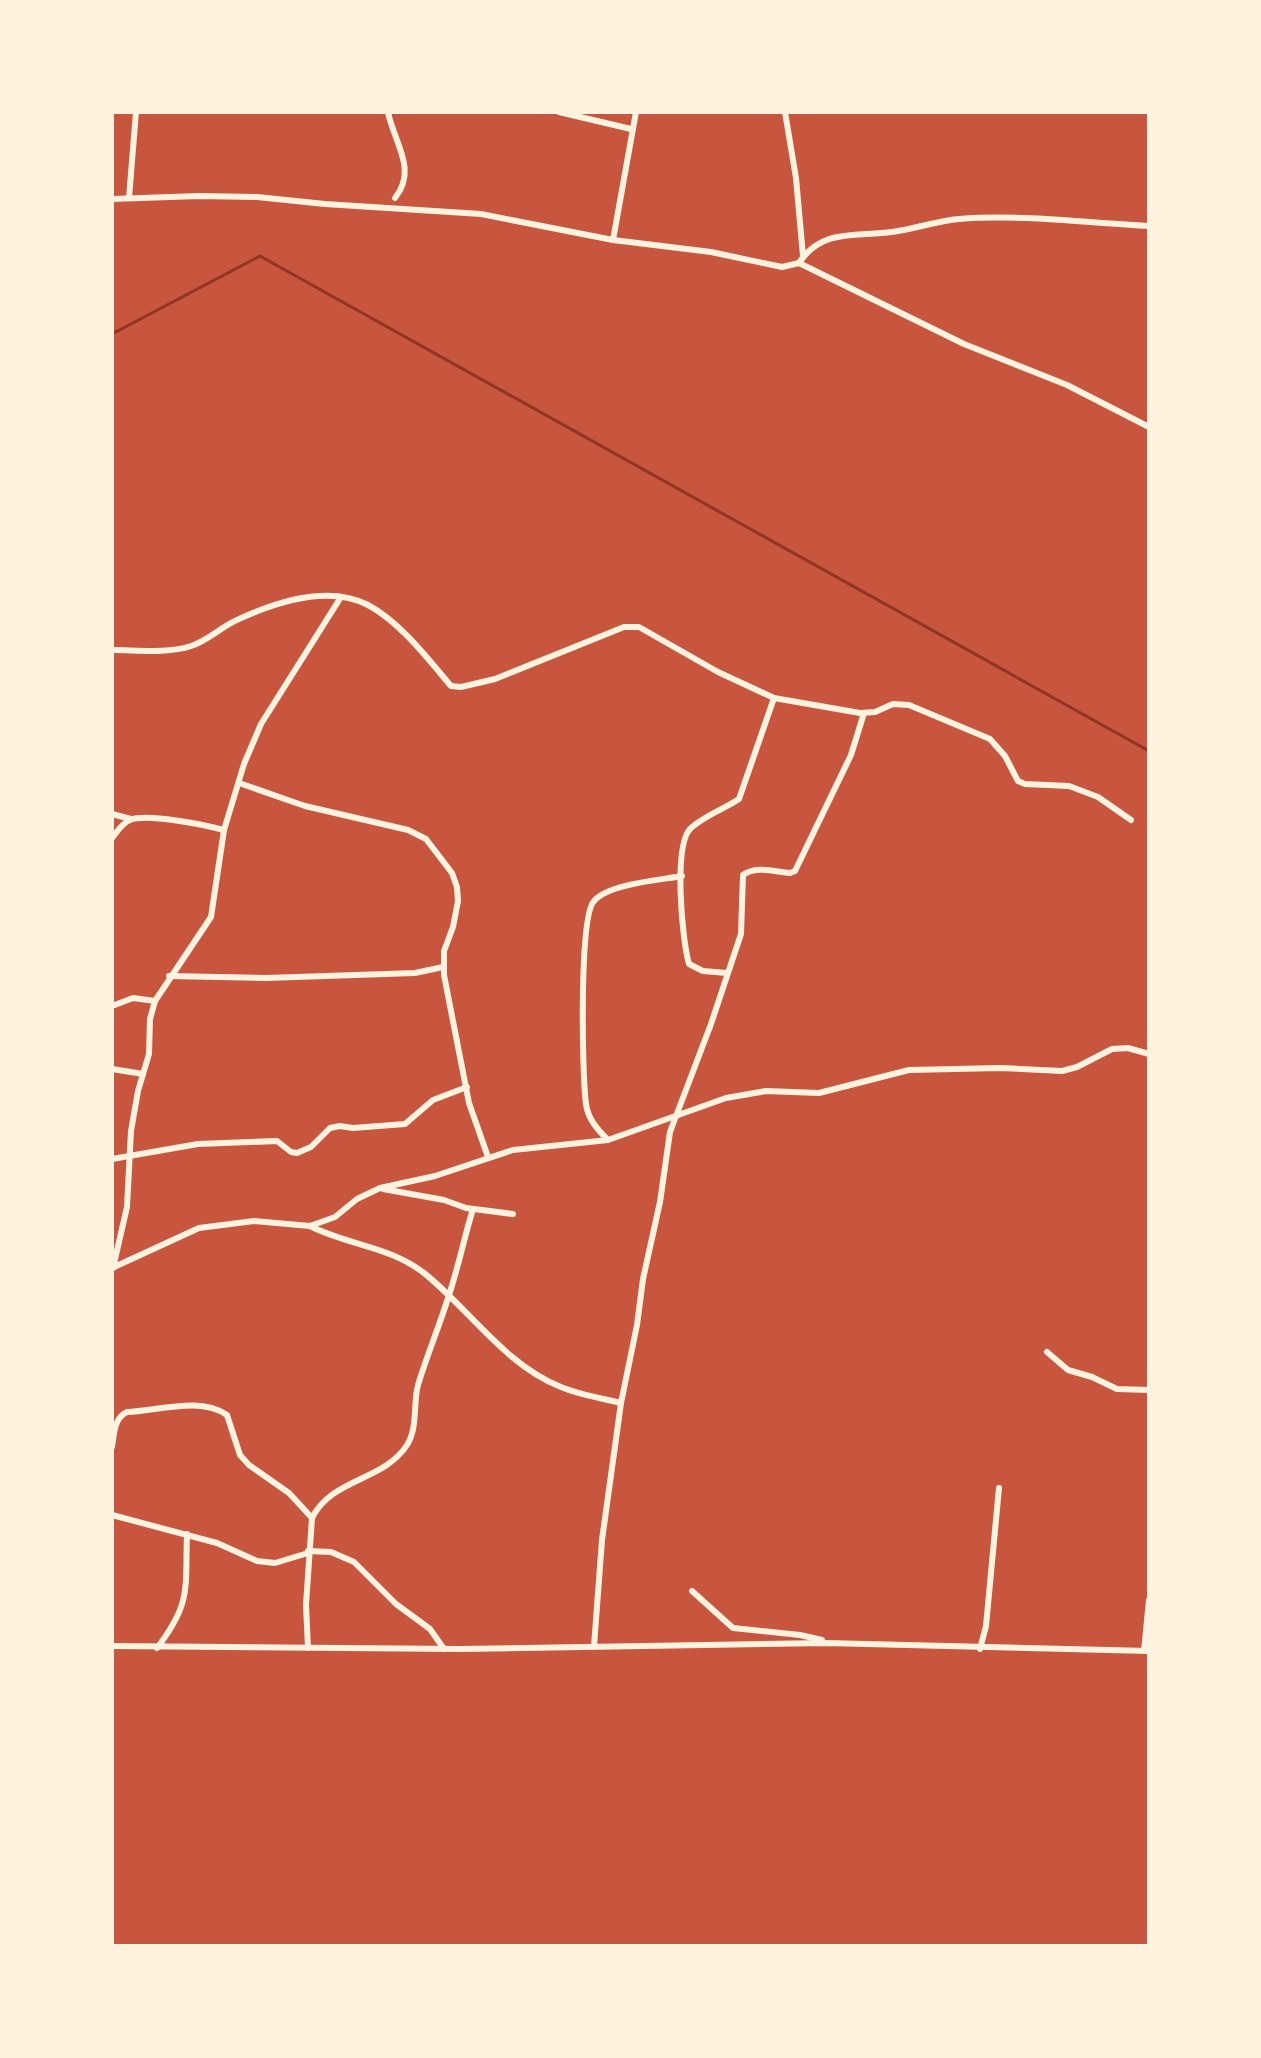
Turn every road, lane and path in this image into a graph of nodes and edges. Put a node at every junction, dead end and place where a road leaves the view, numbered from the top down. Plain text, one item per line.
1 (136, 112) edge
2 (388, 112) edge
3 (559, 112) edge
4 (636, 112) edge
5 (785, 112) edge
6 (631, 129) junction
7 (129, 198) junction
8 (395, 198) dead end
9 (112, 199) edge
10 (1149, 226) edge
11 (613, 240) junction
12 (801, 260) junction
13 (1149, 427) edge
14 (341, 597) junction
15 (112, 650) edge
16 (774, 698) junction
17 (864, 713) junction
18 (239, 783) junction
19 (112, 814) edge
20 (131, 819) junction
21 (1131, 820) dead end
22 (224, 830) junction
23 (112, 838) edge
24 (682, 876) junction
25 (443, 967) junction
26 (727, 973) junction
27 (169, 976) junction
28 (155, 1001) junction
29 (112, 1006) edge
30 (1149, 1054) edge
31 (112, 1069) edge
32 (143, 1074) junction
33 (467, 1087) junction
34 (679, 1114) junction
35 (608, 1140) junction
36 (130, 1157) junction
37 (488, 1157) junction
38 (112, 1159) edge
39 (380, 1188) junction
40 (473, 1209) junction
41 (513, 1214) dead end
42 (310, 1226) junction
43 (113, 1268) edge
44 (448, 1297) junction
45 (1047, 1352) dead end
46 (1149, 1390) edge
47 (621, 1403) junction
48 (112, 1411) edge
49 (121, 1415) junction
50 (112, 1447) edge
51 (999, 1488) dead end
52 (112, 1515) edge
53 (312, 1518) junction
54 (187, 1534) junction
55 (308, 1552) junction
56 (692, 1591) dead end
57 (1149, 1600) edge
58 (822, 1640) dead end
59 (112, 1646) edge
60 (594, 1646) junction
61 (157, 1648) junction
62 (308, 1648) junction
63 (444, 1649) junction
64 (980, 1649) junction
65 (1147, 1651) edge

1 - 7 street
2 - 8 street
3 - 6 street
4 - 6 street
5 - 12 street
6 - 11 street
7 - 9 street
7 - 11 street
10 - 12 street
11 - 12 street
12 - 13 street
14 - 15 street
14 - 16 street
14 - 18 street
16 - 17 street
16 - 24 street
17 - 21 street
17 - 26 street
18 - 22 street
18 - 25 street
19 - 20 street
20 - 22 street
20 - 23 street
22 - 27 street
24 - 26 street
24 - 35 street
25 - 27 street
25 - 33 street
26 - 34 street
27 - 28 street
28 - 29 street
28 - 32 street
30 - 34 street
31 - 32 street
32 - 36 street
33 - 36 street
33 - 37 street
34 - 35 street
34 - 47 street
35 - 37 street
36 - 38 street
36 - 43 street
37 - 39 street
39 - 40 street
39 - 42 street
40 - 41 street
40 - 44 street
42 - 43 street
42 - 44 street
44 - 47 street
44 - 53 street
45 - 46 street
47 - 60 street
48 - 49 street
49 - 50 street
49 - 53 street
51 - 64 street
52 - 54 street
53 - 55 street
54 - 55 street
54 - 61 street
55 - 62 street
55 - 63 street
56 - 58 street
57 - 65 street
59 - 61 street
60 - 63 street
60 - 64 street
61 - 62 street
62 - 63 street
64 - 65 street

